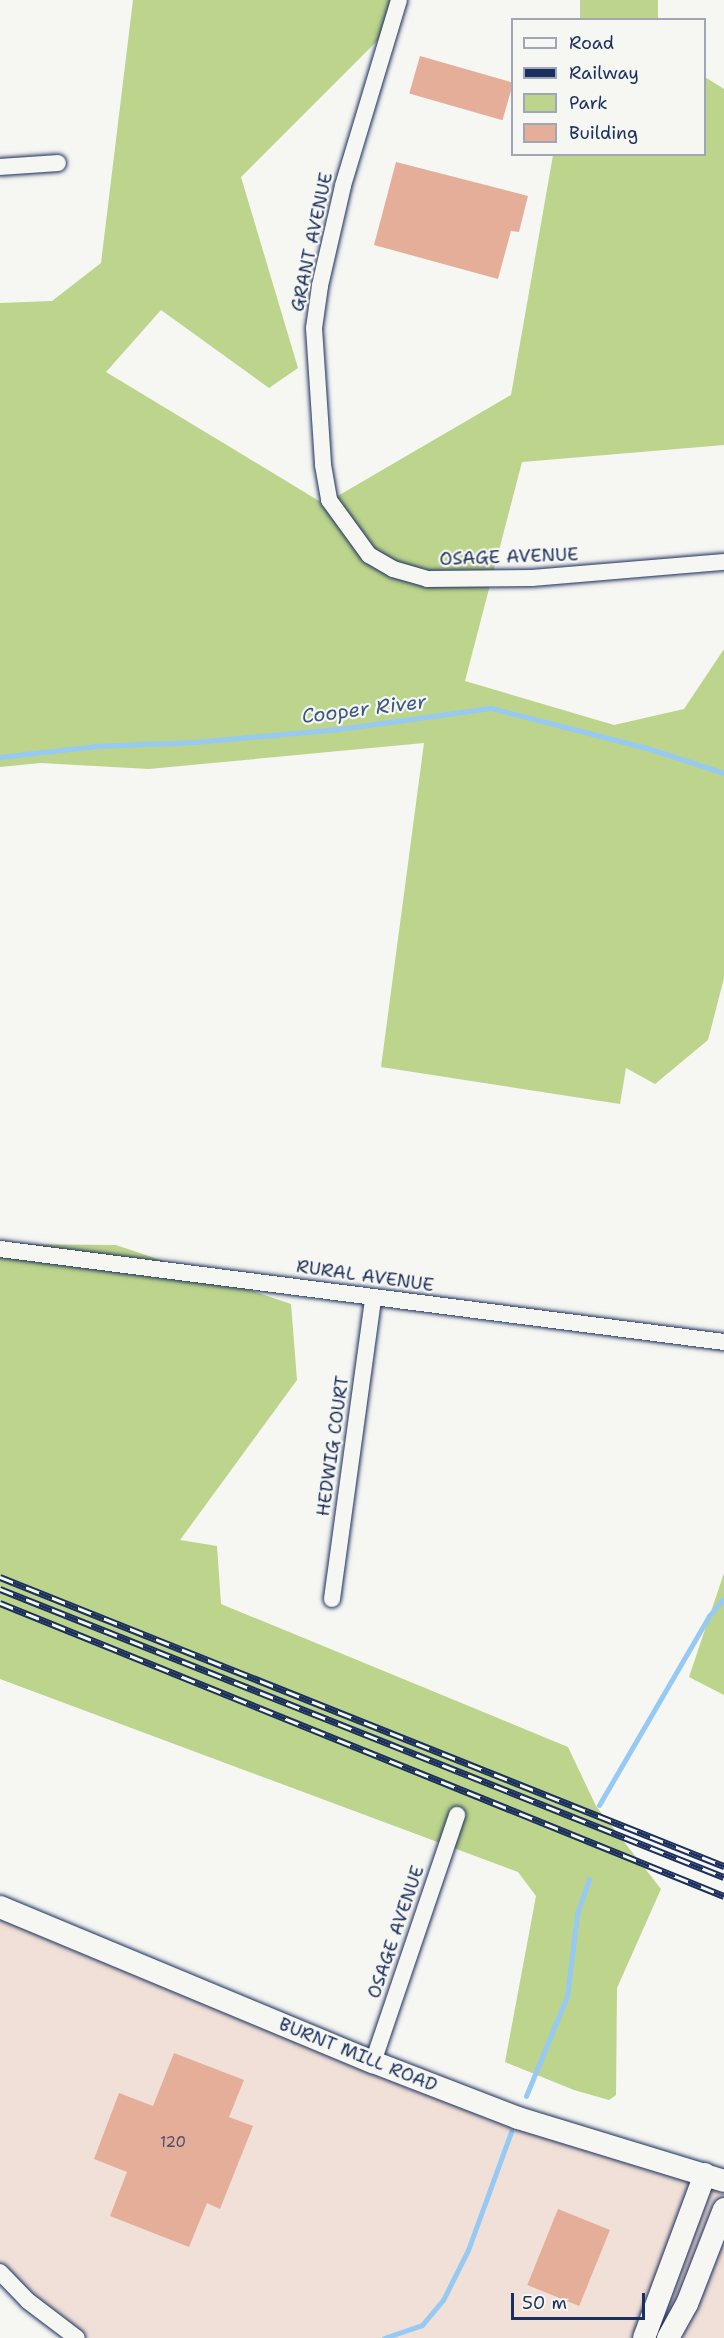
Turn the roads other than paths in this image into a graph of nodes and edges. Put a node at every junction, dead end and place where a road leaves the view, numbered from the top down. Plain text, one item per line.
1 (399, 0) edge
2 (58, 163) dead end
3 (0, 168) edge
4 (329, 500) joint
5 (724, 562) edge
6 (0, 1249) edge
7 (373, 1298) junction
8 (724, 1342) edge
9 (332, 1599) dead end
10 (457, 1815) dead end
11 (1, 1912) edge
12 (373, 2062) junction
13 (714, 2177) edge
14 (724, 2209) edge
15 (0, 2272) edge
16 (77, 2338) edge
17 (644, 2338) edge
18 (668, 2338) edge

1 - 4 street, GRANT AVENUE
2 - 3 street
4 - 5 street, OSAGE AVENUE
6 - 7 street, RURAL AVENUE
7 - 8 street, RURAL AVENUE
7 - 9 street, HEDWIG COURT
10 - 12 street, OSAGE AVENUE
11 - 12 main road, BURNT MILL ROAD
12 - 13 main road, BURNT MILL ROAD
13 - 17 main road
14 - 18 main road
15 - 16 street

